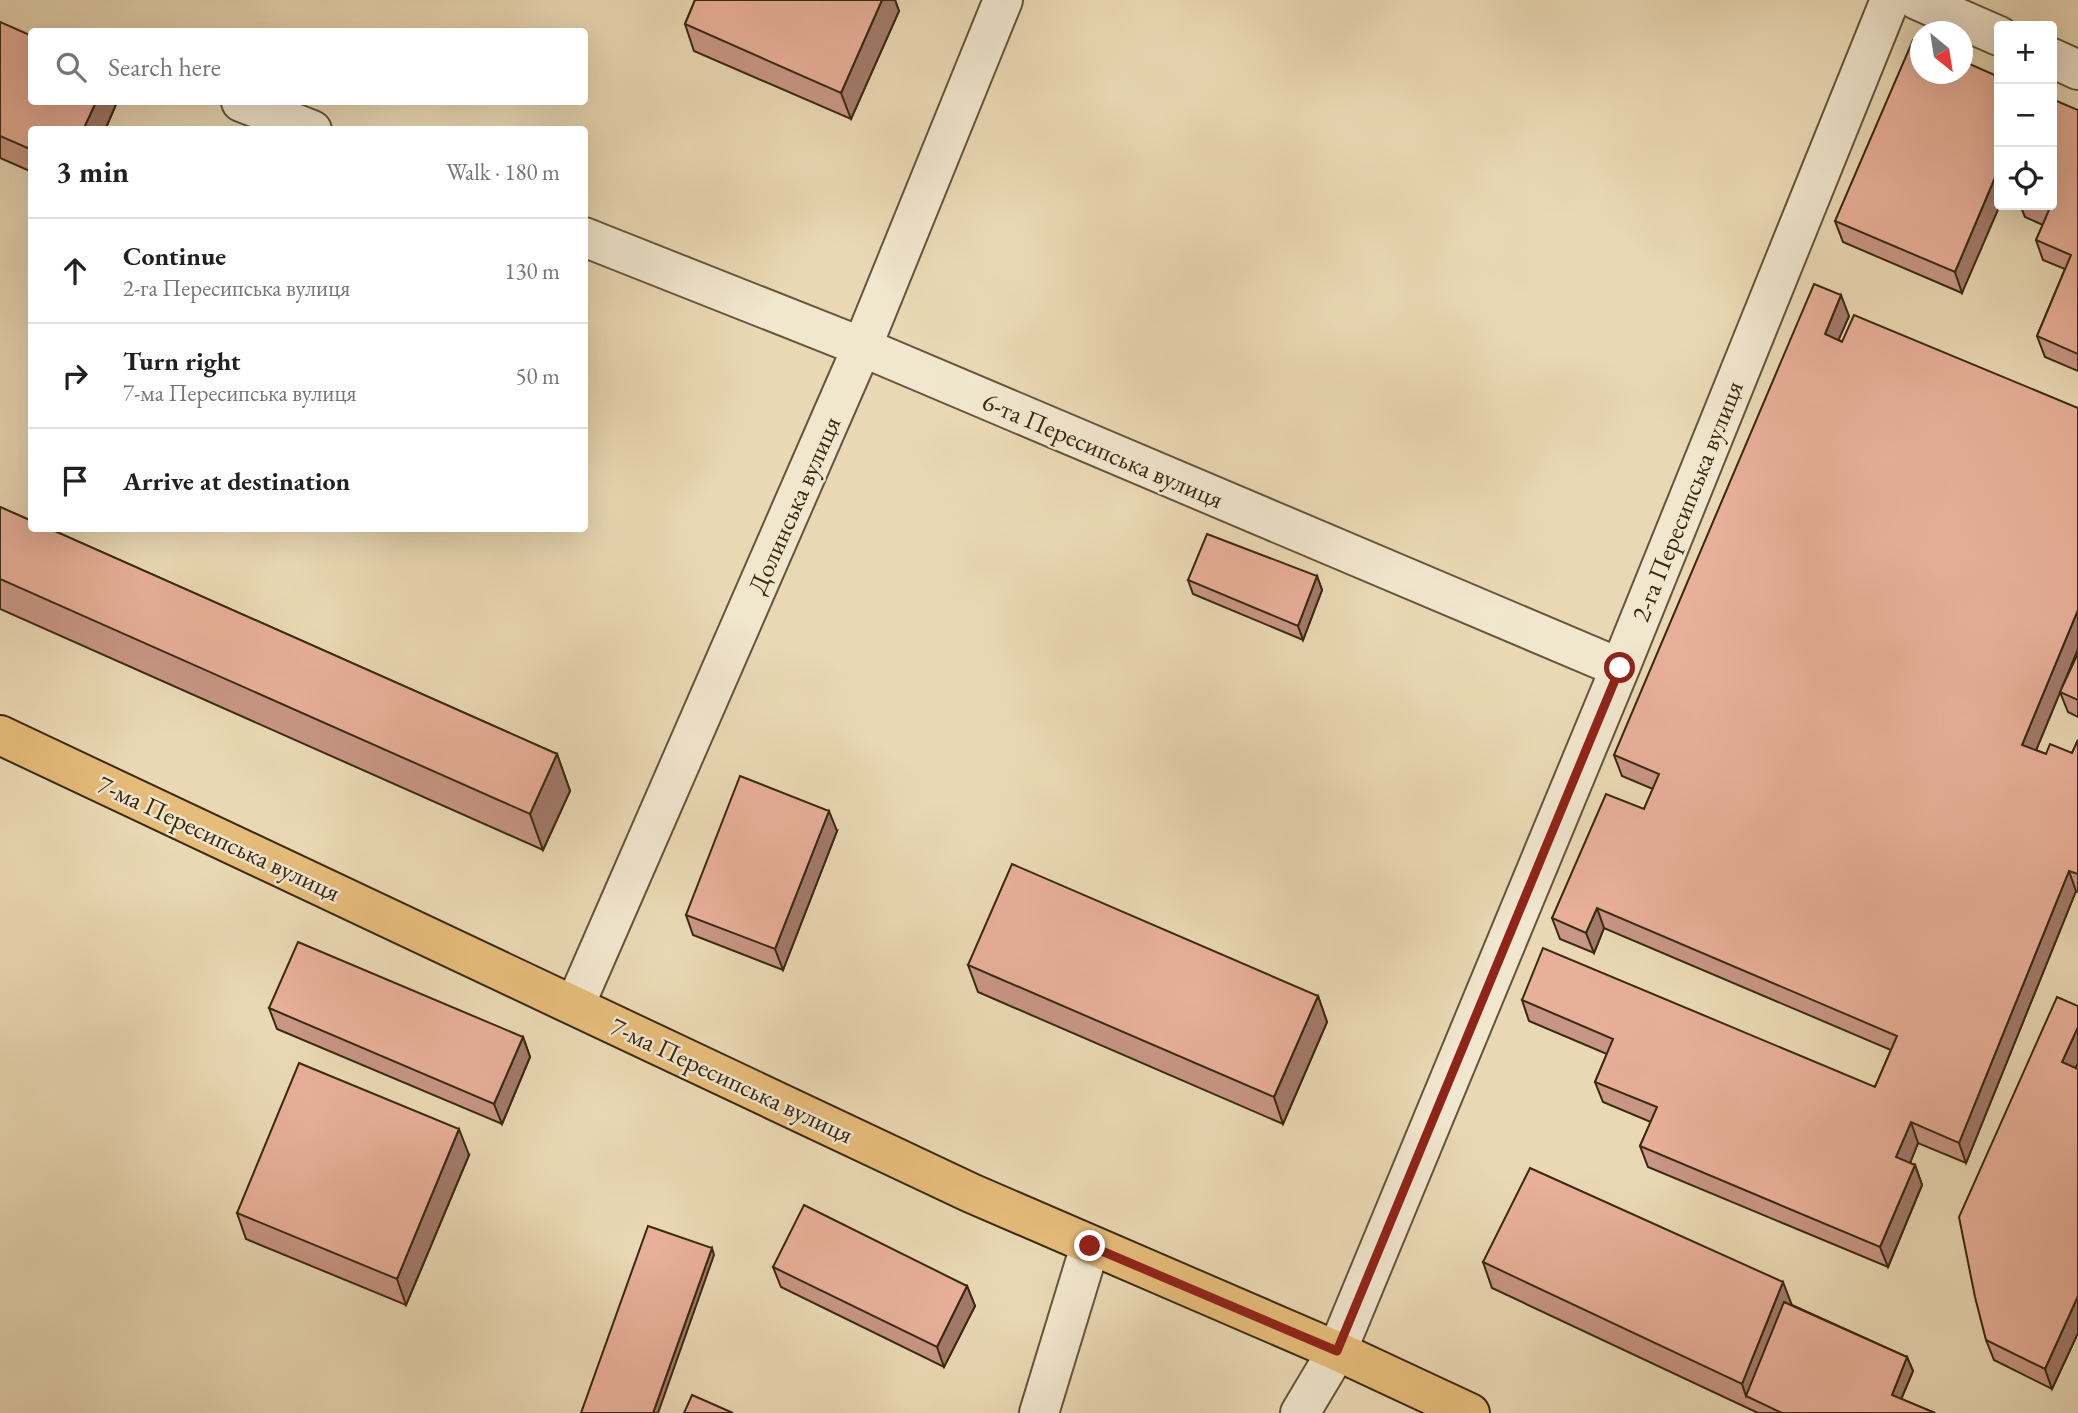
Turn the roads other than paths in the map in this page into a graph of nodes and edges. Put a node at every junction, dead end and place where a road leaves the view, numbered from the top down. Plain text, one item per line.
1 (1003, 0) edge
2 (1890, 0) edge
3 (1917, 0) edge
4 (1994, 34) edge
5 (2057, 60) edge
6 (2078, 70) edge
7 (249, 105) edge
8 (302, 126) edge
9 (588, 239) edge
10 (862, 347) junction
11 (1620, 668) junction
12 (0, 736) edge
13 (575, 1005) junction
14 (1090, 1246) junction
15 (1337, 1351) junction
16 (1039, 1413) edge
17 (1300, 1413) edge
18 (1470, 1413) edge

1 - 10 street, Долинська вулиця
2 - 11 street, 2-га Пересипська вулиця
3 - 4 street
5 - 6 street
7 - 8 street
9 - 10 street, 6-та Пересипська вулиця
10 - 11 street, 6-та Пересипська вулиця
10 - 13 street, Долинська вулиця
11 - 15 street, 2-га Пересипська вулиця
12 - 13 main road, 7-ма Пересипська вулиця
13 - 14 main road, 7-ма Пересипська вулиця
14 - 15 main road, 7-ма Пересипська вулиця
14 - 16 street
15 - 17 street, 2-га Пересипська вулиця
15 - 18 main road, 7-ма Пересипська вулиця

